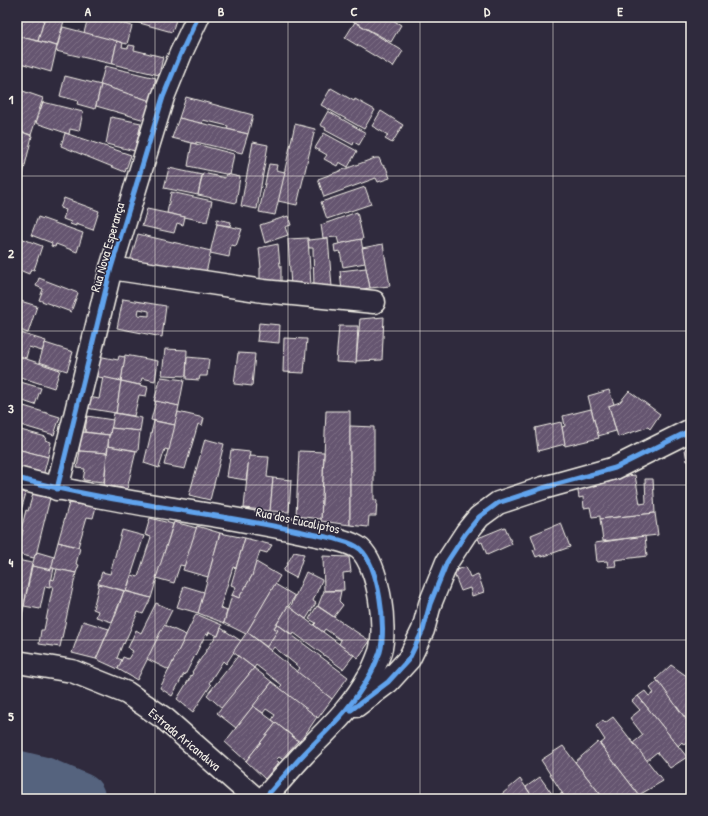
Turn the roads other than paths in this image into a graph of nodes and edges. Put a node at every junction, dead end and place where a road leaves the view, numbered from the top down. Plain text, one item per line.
1 (198, 17) edge
2 (111, 268) junction
3 (374, 302) dead end
4 (691, 430) edge
5 (17, 478) edge
6 (57, 489) junction
7 (17, 662) edge
8 (334, 724) junction
9 (256, 799) edge
10 (264, 799) edge

1 - 2 street, Rua Nova Esperança
2 - 3 street
2 - 6 street, Rua Nova Esperança
4 - 8 street
5 - 6 street, Rua dos Eucaliptos
6 - 8 street, Rua dos Eucaliptos
7 - 9 street, Estrada Aricanduva
8 - 10 street, Rua dos Eucaliptos

